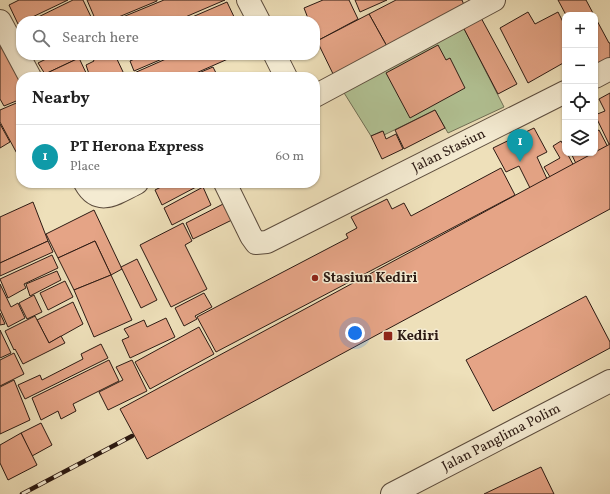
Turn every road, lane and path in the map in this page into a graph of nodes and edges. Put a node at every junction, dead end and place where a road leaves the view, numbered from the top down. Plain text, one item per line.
1 (248, 0) edge
2 (494, 0) edge
3 (256, 16) edge
4 (0, 21) edge
5 (16, 51) edge
6 (21, 60) edge
7 (278, 60) edge
8 (610, 69) edge
9 (27, 72) edge
10 (284, 72) edge
11 (598, 75) edge
12 (320, 93) edge
13 (562, 94) edge
14 (88, 188) edge
15 (126, 188) edge
16 (228, 188) edge
17 (610, 381) edge
18 (392, 494) edge

1 - 3 street
2 - 12 street
4 - 5 street
6 - 9 street
7 - 10 street
8 - 11 street
13 - 16 street, Jalan Stasiun
14 - 15 street
17 - 18 street, Jalan Panglima Polim

